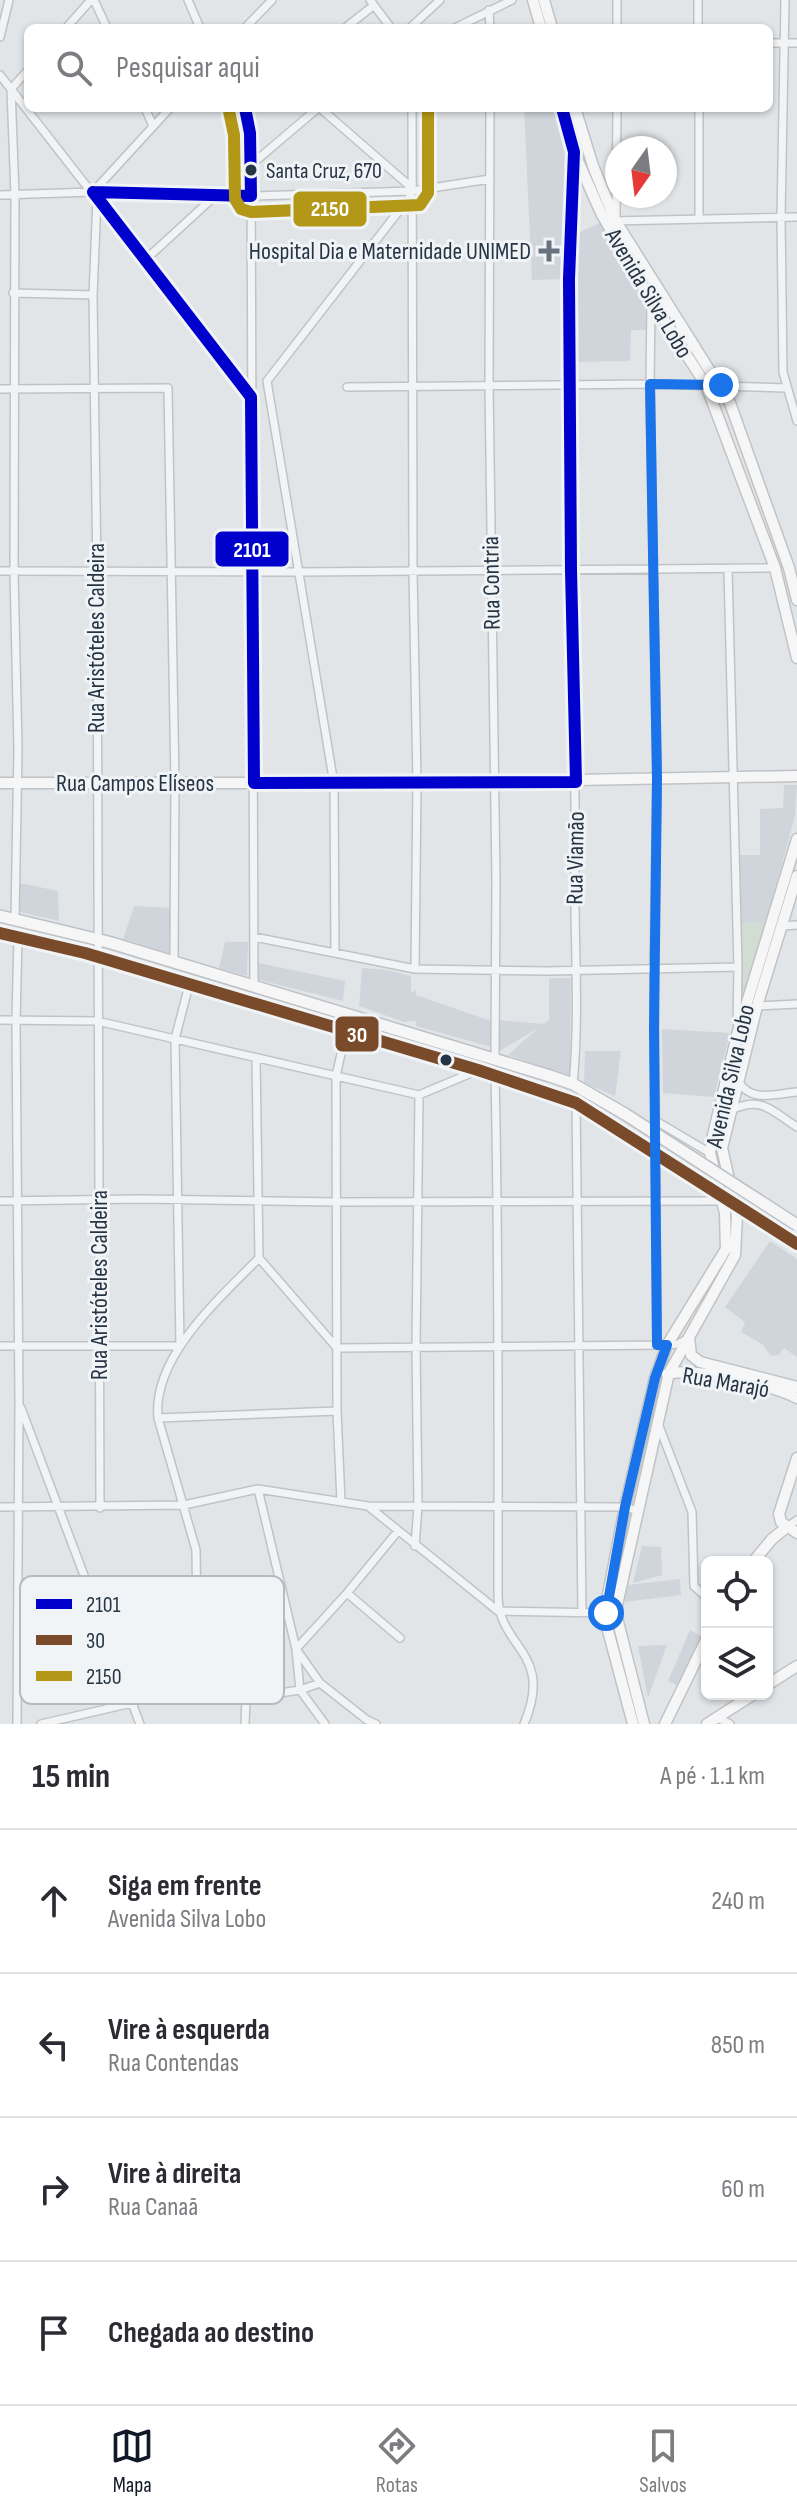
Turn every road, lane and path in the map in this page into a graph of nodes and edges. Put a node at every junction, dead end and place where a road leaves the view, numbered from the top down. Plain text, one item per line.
1 (9, 0) edge
2 (92, 0) edge
3 (188, 0) edge
4 (272, 0) edge
5 (440, 0) edge
6 (512, 0) edge
7 (533, 0) edge
8 (544, 0) edge
9 (617, 0) edge
10 (698, 0) edge
11 (785, 0) edge
12 (371, 3) edge
13 (489, 10) junction
14 (70, 24) edge
15 (105, 24) edge
16 (198, 24) edge
17 (249, 24) edge
18 (349, 24) edge
19 (388, 24) edge
20 (414, 24) edge
21 (463, 24) edge
22 (490, 24) edge
23 (540, 24) edge
24 (551, 24) edge
25 (617, 24) edge
26 (698, 24) edge
27 (0, 37) edge
28 (786, 42) junction
29 (773, 43) edge
30 (797, 43) edge
31 (24, 74) edge
32 (0, 75) edge
33 (11, 89) junction
34 (24, 105) edge
35 (29, 112) edge
36 (147, 112) edge
37 (166, 112) edge
38 (245, 112) edge
39 (314, 112) edge
40 (323, 112) edge
41 (412, 112) edge
42 (490, 112) edge
43 (563, 112) edge
44 (576, 112) edge
45 (617, 112) edge
46 (699, 112) edge
47 (153, 126) junction
48 (574, 152) junction
49 (251, 165) junction
50 (490, 179) junction
51 (412, 191) junction
52 (0, 195) edge
53 (15, 195) junction
54 (95, 195) junction
55 (216, 195) junction
56 (251, 196) junction
57 (699, 217) junction
58 (797, 217) edge
59 (781, 218) junction
60 (610, 221) junction
61 (144, 261) junction
62 (13, 293) junction
63 (93, 295) junction
64 (651, 300) junction
65 (650, 384) junction
66 (570, 385) junction
67 (706, 385) junction
68 (721, 385) junction
69 (412, 386) junction
70 (489, 386) junction
71 (347, 387) dead end
72 (786, 388) junction
73 (0, 389) edge
74 (14, 389) junction
75 (94, 389) junction
76 (251, 397) junction
77 (797, 421) edge
78 (775, 568) junction
79 (728, 569) junction
80 (491, 570) junction
81 (571, 570) junction
82 (652, 570) junction
83 (0, 571) edge
84 (14, 571) junction
85 (97, 571) junction
86 (173, 571) junction
87 (413, 571) junction
88 (251, 572) junction
89 (300, 572) junction
90 (797, 600) edge
91 (797, 658) edge
92 (797, 776) edge
93 (732, 777) junction
94 (657, 778) junction
95 (175, 782) junction
96 (494, 782) junction
97 (576, 782) junction
98 (0, 783) edge
99 (17, 783) junction
100 (96, 783) junction
101 (254, 783) junction
102 (417, 783) junction
103 (334, 784) junction
104 (797, 839) edge
105 (797, 876) edge
106 (0, 916) edge
107 (15, 919) junction
108 (797, 925) edge
109 (781, 926) junction
110 (0, 933) edge
111 (18, 936) junction
112 (254, 937) junction
113 (98, 939) junction
114 (335, 953) junction
115 (98, 957) junction
116 (174, 961) junction
117 (738, 967) junction
118 (415, 969) junction
119 (654, 969) junction
120 (494, 971) junction
121 (575, 971) junction
122 (189, 985) junction
123 (254, 986) junction
124 (752, 1003) junction
125 (797, 1004) edge
126 (0, 1020) edge
127 (16, 1021) junction
128 (97, 1021) junction
129 (346, 1032) junction
130 (737, 1035) junction
131 (175, 1039) junction
132 (256, 1058) junction
133 (495, 1058) junction
134 (478, 1070) junction
135 (336, 1076) junction
136 (495, 1076) junction
137 (738, 1081) junction
138 (573, 1084) junction
139 (797, 1092) edge
140 (775, 1094) junction
141 (419, 1095) junction
142 (576, 1103) junction
143 (731, 1110) junction
144 (769, 1110) junction
145 (656, 1121) junction
146 (797, 1127) edge
147 (710, 1153) junction
148 (100, 1199) junction
149 (179, 1199) junction
150 (257, 1200) junction
151 (0, 1201) edge
152 (17, 1201) junction
153 (656, 1201) junction
154 (722, 1201) junction
155 (337, 1202) junction
156 (418, 1202) junction
157 (497, 1202) junction
158 (576, 1202) junction
159 (797, 1225) edge
160 (797, 1244) edge
161 (259, 1258) junction
162 (687, 1336) junction
163 (662, 1345) junction
164 (0, 1346) edge
165 (180, 1346) junction
166 (416, 1346) junction
167 (580, 1346) junction
168 (18, 1347) junction
169 (98, 1347) junction
170 (499, 1347) junction
171 (337, 1348) junction
172 (720, 1365) junction
173 (669, 1373) junction
174 (655, 1378) junction
175 (756, 1385) junction
176 (797, 1387) edge
177 (797, 1398) edge
178 (19, 1403) junction
179 (337, 1411) junction
180 (158, 1418) junction
181 (661, 1441) junction
182 (797, 1458) edge
183 (258, 1489) junction
184 (341, 1502) junction
185 (184, 1505) junction
186 (19, 1506) junction
187 (58, 1506) junction
188 (368, 1506) junction
189 (418, 1506) junction
190 (498, 1506) junction
191 (583, 1506) junction
192 (0, 1507) edge
193 (625, 1507) junction
194 (100, 1508) junction
195 (638, 1511) junction
196 (797, 1520) edge
197 (792, 1530) edge
198 (398, 1531) junction
199 (415, 1546) junction
200 (760, 1556) edge
201 (84, 1576) edge
202 (196, 1576) edge
203 (279, 1576) edge
204 (701, 1592) edge
205 (347, 1593) junction
206 (284, 1598) edge
207 (498, 1611) junction
208 (582, 1613) junction
209 (606, 1613) junction
210 (400, 1638) dead end
211 (296, 1649) junction
212 (701, 1650) edge
213 (797, 1666) edge
214 (773, 1681) edge
215 (320, 1683) junction
216 (300, 1690) junction
217 (284, 1692) edge
218 (745, 1700) edge
219 (128, 1704) edge
220 (132, 1704) edge
221 (246, 1704) edge
222 (712, 1721) edge
223 (17, 1724) edge
224 (41, 1724) edge
225 (140, 1724) edge
226 (245, 1724) edge
227 (325, 1724) edge
228 (376, 1724) edge
229 (524, 1724) edge
230 (633, 1724) edge
231 (644, 1724) edge
232 (665, 1724) edge
233 (730, 1724) edge

1 - 27 street
2 - 14 street
2 - 15 street
3 - 16 street
4 - 17 street
5 - 20 street
6 - 13 street
7 - 23 street
8 - 24 street
9 - 25 street
10 - 26 street
11 - 28 street
12 - 18 street
12 - 19 street
13 - 21 street
13 - 22 street
28 - 29 street
28 - 30 street
28 - 59 street
31 - 33 street
32 - 33 street
33 - 34 street
33 - 53 street
35 - 54 street
36 - 47 street
37 - 47 street
38 - 49 street
39 - 49 street
40 - 51 street
41 - 51 street
42 - 50 street, Rua Contria
43 - 48 street, Avenida Silva Lobo
44 - 60 street, Avenida Silva Lobo
45 - 60 street
46 - 57 street
47 - 54 street
48 - 60 street, Avenida Silva Lobo
48 - 66 street, Rua Viamão
49 - 56 street
50 - 51 street
50 - 70 street, Rua Contria
51 - 56 street
51 - 69 street
51 - 89 street
52 - 53 street
53 - 54 street
53 - 62 street
54 - 55 street
54 - 61 street
54 - 63 street, Rua Aristóteles Caldeira
55 - 56 street
55 - 61 street
56 - 76 street
57 - 59 street
57 - 60 street
58 - 59 street
59 - 72 street
60 - 64 street, Avenida Silva Lobo
60 - 68 street, Avenida Silva Lobo
61 - 76 street
62 - 63 street
62 - 74 street
63 - 75 street, Rua Aristóteles Caldeira
64 - 65 street
64 - 67 street, Avenida Silva Lobo
65 - 66 street
65 - 67 street
65 - 82 street
66 - 70 street
66 - 81 street, Rua Viamão
67 - 68 street
67 - 78 street, Avenida Silva Lobo
68 - 72 street
68 - 90 street, Avenida Silva Lobo
69 - 70 street
69 - 71 street
69 - 87 street
70 - 80 street, Rua Contria
72 - 77 street
73 - 74 street
74 - 75 street
74 - 84 street
75 - 85 street, Rua Aristóteles Caldeira
75 - 86 street
76 - 88 street
78 - 79 street
78 - 91 street, Avenida Silva Lobo
79 - 82 street
79 - 93 street
80 - 81 street
80 - 87 street
80 - 96 street, Rua Contria
81 - 82 street
81 - 97 street, Rua Viamão
82 - 94 street
83 - 84 street
84 - 85 street
84 - 99 street
85 - 86 street
85 - 100 street, Rua Aristóteles Caldeira
86 - 88 street
86 - 95 street
87 - 89 street
87 - 102 street
88 - 89 street
88 - 101 street
89 - 103 street
92 - 93 street, Rua Campos Elíseos
93 - 94 street, Rua Campos Elíseos
93 - 117 street
94 - 97 street, Rua Campos Elíseos
94 - 119 street
95 - 100 street, Rua Campos Elíseos
95 - 101 street, Rua Campos Elíseos
95 - 116 street
96 - 97 street, Rua Campos Elíseos
96 - 102 street, Rua Campos Elíseos
96 - 120 street, Rua Contria
97 - 121 street, Rua Viamão
98 - 99 street, Rua Campos Elíseos
99 - 100 street, Rua Campos Elíseos
99 - 107 street
100 - 113 street, Rua Aristóteles Caldeira
101 - 103 street, Rua Campos Elíseos
101 - 112 street
102 - 103 street, Rua Campos Elíseos
102 - 118 street
103 - 114 street
104 - 124 street, Avenida Silva Lobo
105 - 109 street, Avenida Silva Lobo
106 - 107 main road
107 - 113 main road
108 - 109 street
109 - 124 street, Avenida Silva Lobo
110 - 111 main road
111 - 115 main road
111 - 127 street
112 - 114 street
112 - 123 street
113 - 115 street, Rua Aristóteles Caldeira
113 - 116 main road
114 - 118 street
115 - 122 main road
115 - 128 street, Rua Aristóteles Caldeira
116 - 123 main road
117 - 119 street
117 - 130 street
118 - 120 street
119 - 121 street
119 - 145 street
120 - 121 street
120 - 133 street, Rua Contria
121 - 138 street, Rua Viamão
122 - 129 main road
122 - 131 street
123 - 133 main road
124 - 125 street
124 - 130 street, Avenida Silva Lobo
124 - 137 street, Avenida Silva Lobo
126 - 127 street
127 - 128 street
127 - 152 street
128 - 131 street
128 - 148 street, Rua Aristóteles Caldeira
129 - 134 main road
129 - 135 street
130 - 147 street, Avenida Silva Lobo
131 - 132 street
131 - 149 street
132 - 135 street
132 - 150 street
133 - 138 main road
134 - 136 main road
134 - 141 street
135 - 141 street
135 - 155 street
136 - 142 main road
136 - 157 street
137 - 140 street
137 - 143 street, Avenida Silva Lobo
138 - 159 main road, bridge
139 - 140 street
140 - 144 street
141 - 156 street
142 - 158 street
142 - 160 main road, bridge
143 - 144 street
143 - 162 street, Avenida Silva Lobo
144 - 146 street
145 - 147 street
145 - 153 street
147 - 154 street, Avenida Silva Lobo
148 - 149 street
148 - 152 street
148 - 169 street, Rua Aristóteles Caldeira
149 - 150 street
149 - 165 street
150 - 155 street
150 - 161 street
151 - 152 street
152 - 168 street
153 - 154 street
153 - 158 street
153 - 163 street
154 - 163 street, Avenida Silva Lobo
155 - 156 street
155 - 171 street
156 - 157 street
156 - 166 street
157 - 158 street
157 - 170 street
158 - 167 street
161 - 165 street
161 - 171 street
162 - 163 street
162 - 172 street, Rua Marajó
162 - 173 street, Avenida Silva Lobo
163 - 167 street
163 - 174 street, Avenida Silva Lobo
164 - 168 street
165 - 169 street
165 - 180 street
166 - 170 street
166 - 171 street
166 - 189 street
167 - 170 street
167 - 191 street
168 - 169 street
168 - 178 street
169 - 194 street, Rua Aristóteles Caldeira
170 - 190 street
171 - 179 street
172 - 175 street
172 - 176 street, Rua Marajó
173 - 174 street, Rua Marajó
173 - 175 street, Rua Marajó
173 - 181 street, Avenida Silva Lobo
174 - 193 street, Avenida Silva Lobo
175 - 177 street, Rua Marajó
178 - 186 street
178 - 187 street
179 - 180 street
179 - 184 street
180 - 185 street
181 - 195 street, Avenida Silva Lobo
181 - 204 street
182 - 197 street
183 - 184 street
183 - 185 street
183 - 203 street
184 - 188 street
185 - 194 street
185 - 202 street
186 - 187 street
186 - 192 street
186 - 223 street
187 - 194 street
187 - 201 street
188 - 189 street
188 - 198 street
189 - 190 street
189 - 199 street
190 - 191 street
190 - 207 street
191 - 193 street
191 - 208 street
193 - 195 street
193 - 209 street, Avenida Silva Lobo
195 - 231 street, Avenida Silva Lobo
196 - 197 street
197 - 200 street
198 - 199 street
198 - 205 street
199 - 207 street
205 - 210 street
205 - 211 street
206 - 211 street
207 - 208 street
207 - 229 street
208 - 209 street
209 - 230 street, Avenida Silva Lobo
211 - 215 street
211 - 216 street
212 - 232 street
213 - 214 street
215 - 216 street
215 - 228 street
216 - 217 street
216 - 227 street
218 - 222 street
219 - 224 street
220 - 225 street
221 - 226 street
222 - 233 street

